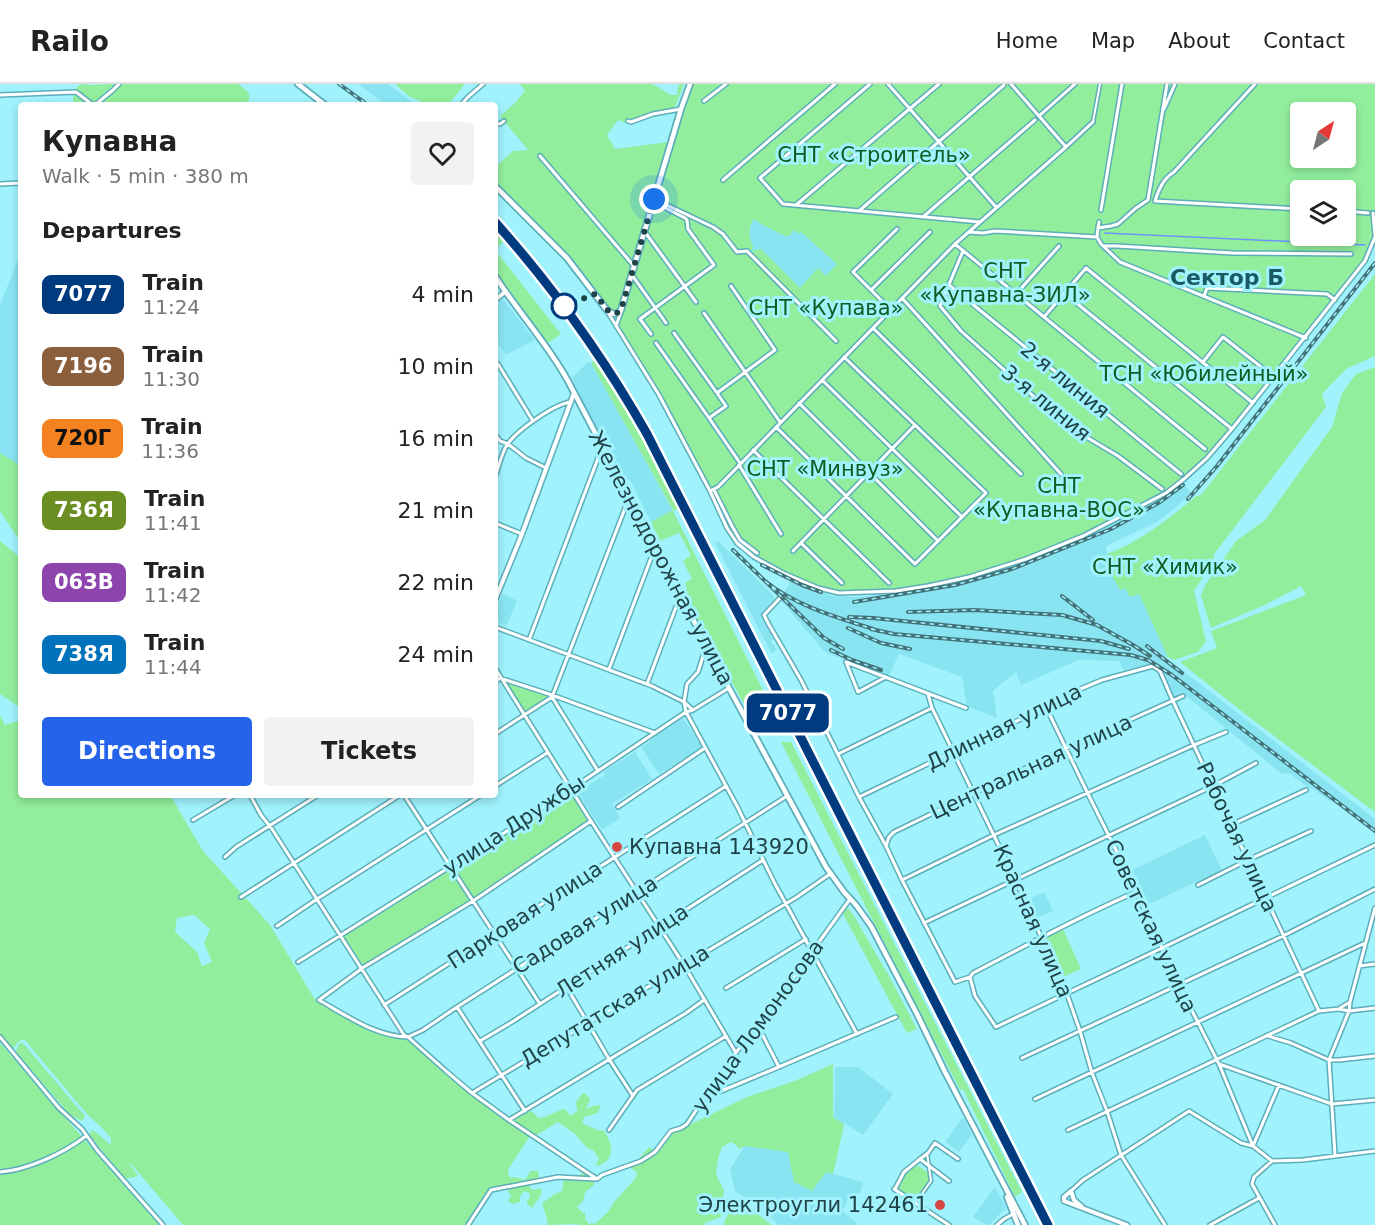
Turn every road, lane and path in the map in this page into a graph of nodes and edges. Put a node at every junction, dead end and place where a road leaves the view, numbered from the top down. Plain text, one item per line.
1 (119, 84) edge
2 (298, 84) edge
3 (483, 84) edge
4 (690, 84) edge
5 (726, 84) edge
6 (835, 84) edge
7 (870, 84) edge
8 (888, 84) edge
9 (939, 84) edge
10 (1011, 84) edge
11 (1076, 84) edge
12 (1100, 84) edge
13 (1122, 84) edge
14 (1167, 84) edge
15 (1175, 84) edge
16 (1255, 84) edge
17 (1004, 85) edge
18 (0, 95) edge
19 (704, 101) dead end
20 (90, 102) edge
21 (98, 102) edge
22 (321, 102) edge
23 (464, 102) edge
24 (681, 109) junction
25 (910, 109) junction
26 (1162, 113) junction
27 (1039, 116) junction
28 (1035, 120) dead end
29 (504, 121) dead end
30 (628, 121) dead end
31 (1093, 122) joint
32 (498, 124) edge
33 (939, 142) junction
34 (1066, 147) junction
35 (540, 156) dead end
36 (969, 177) junction
37 (723, 180) dead end
38 (18, 183) edge
39 (0, 184) edge
40 (498, 189) edge
41 (654, 201) junction
42 (796, 205) junction
43 (996, 207) junction
44 (1290, 208) edge
45 (1101, 210) dead end
46 (859, 211) junction
47 (1356, 212) edge
48 (1368, 213) dead end
49 (1373, 213) dead end
50 (923, 217) junction
51 (980, 222) junction
52 (1099, 222) dead end
53 (1098, 228) junction
54 (897, 229) dead end
55 (645, 232) junction
56 (930, 232) dead end
57 (969, 232) junction
58 (1375, 236) edge
59 (1097, 237) junction
60 (955, 244) junction
61 (1102, 245) junction
62 (1059, 246) dead end
63 (963, 250) junction
64 (1351, 254) dead end
65 (635, 266) junction
66 (632, 275) junction
67 (498, 280) edge
68 (949, 285) junction
69 (685, 286) junction
70 (731, 286) dead end
71 (871, 290) junction
72 (506, 292) junction
73 (1064, 293) junction
74 (1016, 294) junction
75 (1204, 296) junction
76 (498, 298) edge
77 (902, 298) junction
78 (1335, 300) junction
79 (696, 302) dead end
80 (656, 308) junction
81 (606, 309) junction
82 (621, 310) junction
83 (891, 310) junction
84 (704, 313) dead end
85 (1044, 317) junction
86 (666, 324) dead end
87 (616, 326) junction
88 (873, 328) junction
89 (674, 333) dead end
90 (651, 334) dead end
91 (1306, 338) junction
92 (836, 341) dead end
93 (656, 343) dead end
94 (844, 357) junction
95 (1203, 362) junction
96 (498, 364) dead end
97 (745, 372) junction
98 (1274, 377) junction
99 (822, 380) junction
100 (574, 392) junction
101 (717, 393) junction
102 (571, 402) junction
103 (799, 403) junction
104 (1253, 403) junction
105 (709, 418) junction
106 (533, 422) junction
107 (780, 422) junction
108 (915, 425) junction
109 (776, 427) junction
110 (1232, 429) junction
111 (498, 438) edge
112 (500, 441) joint
113 (508, 444) junction
114 (604, 449) junction
115 (892, 449) junction
116 (1205, 449) dead end
117 (753, 450) junction
118 (740, 464) junction
119 (546, 468) junction
120 (498, 469) edge
121 (869, 472) junction
122 (1021, 474) dead end
123 (1061, 474) dead end
124 (1181, 474) dead end
125 (1162, 489) dead end
126 (712, 490) junction
127 (630, 496) junction
128 (847, 496) junction
129 (962, 517) junction
130 (824, 519) junction
131 (498, 524) edge
132 (522, 534) junction
133 (781, 534) dead end
134 (938, 541) junction
135 (801, 543) junction
136 (657, 548) junction
137 (793, 551) dead end
138 (757, 553) dead end
139 (842, 583) dead end
140 (889, 583) dead end
141 (498, 593) edge
142 (682, 598) junction
143 (780, 598) dead end
144 (498, 628) edge
145 (529, 640) junction
146 (707, 646) junction
147 (568, 654) junction
148 (1153, 666) joint
149 (609, 669) junction
150 (498, 674) edge
151 (886, 677) junction
152 (500, 678) junction
153 (647, 684) junction
154 (729, 688) junction
155 (928, 694) junction
156 (552, 696) junction
157 (1183, 696) dead end
158 (1173, 701) junction
159 (684, 702) junction
160 (1046, 707) junction
161 (932, 708) junction
162 (966, 708) dead end
163 (693, 710) junction
164 (686, 712) junction
165 (524, 715) junction
166 (498, 732) edge
167 (1226, 732) dead end
168 (656, 733) junction
169 (1194, 745) junction
170 (705, 748) junction
171 (1065, 749) junction
172 (953, 751) junction
173 (547, 753) junction
174 (838, 754) junction
175 (1256, 763) dead end
176 (598, 771) junction
177 (498, 784) edge
178 (726, 786) junction
179 (1213, 786) junction
180 (571, 789) junction
181 (1306, 790) dead end
182 (974, 793) junction
183 (1088, 794) junction
184 (787, 796) junction
185 (859, 797) junction
186 (230, 798) edge
187 (252, 798) edge
188 (313, 798) edge
189 (397, 798) edge
190 (404, 798) edge
191 (476, 798) edge
192 (618, 807) dead end
193 (193, 820) dead end
194 (591, 821) junction
195 (745, 823) junction
196 (1231, 825) junction
197 (269, 826) junction
198 (427, 830) junction
199 (1311, 831) dead end
200 (994, 835) junction
201 (1109, 836) junction
202 (1375, 845) edge
203 (886, 846) junction
204 (225, 857) dead end
205 (615, 858) junction
206 (763, 860) junction
207 (1248, 860) junction
208 (294, 862) junction
209 (450, 866) junction
210 (830, 874) junction
211 (1015, 879) junction
212 (902, 880) junction
213 (1198, 885) dead end
214 (1375, 889) edge
215 (637, 892) junction
216 (1136, 892) junction
217 (241, 897) dead end
218 (1266, 898) junction
219 (317, 899) junction
220 (850, 899) junction
221 (473, 900) junction
222 (786, 904) junction
223 (1375, 908) edge
224 (1374, 917) edge
225 (924, 923) junction
226 (277, 926) dead end
227 (659, 927) junction
228 (494, 934) junction
229 (340, 936) junction
230 (1283, 936) junction
231 (1041, 937) junction
232 (806, 939) junction
233 (1365, 943) junction
234 (1162, 948) junction
235 (813, 951) junction
236 (298, 962) dead end
237 (1375, 964) edge
238 (684, 965) junction
239 (1359, 966) junction
240 (362, 969) junction
241 (517, 969) junction
242 (1301, 972) junction
243 (970, 977) junction
244 (1179, 985) junction
245 (566, 986) junction
246 (726, 988) dead end
247 (1067, 994) junction
248 (704, 1000) junction
249 (1350, 1002) junction
250 (540, 1004) junction
251 (384, 1005) junction
252 (457, 1007) junction
253 (1375, 1008) edge
254 (1339, 1009) junction
255 (1319, 1011) junction
256 (1349, 1011) junction
257 (896, 1017) dead end
258 (1197, 1022) junction
259 (588, 1024) junction
260 (756, 1026) junction
261 (1080, 1031) junction
262 (856, 1034) junction
263 (1266, 1035) junction
264 (726, 1036) junction
265 (0, 1037) edge
266 (408, 1037) junction
267 (480, 1041) junction
268 (736, 1053) junction
269 (1375, 1056) edge
270 (1022, 1058) dead end
271 (609, 1059) junction
272 (1216, 1059) junction
273 (1329, 1060) junction
274 (1219, 1064) junction
275 (779, 1067) junction
276 (1092, 1073) junction
277 (502, 1075) junction
278 (1279, 1085) junction
279 (472, 1093) junction
280 (633, 1096) junction
281 (705, 1098) junction
282 (1035, 1099) dead end
283 (1375, 1101) edge
284 (1332, 1104) junction
285 (525, 1111) junction
286 (1107, 1111) junction
287 (509, 1120) junction
288 (609, 1130) dead end
289 (1068, 1130) dead end
290 (86, 1135) junction
291 (1253, 1146) junction
292 (1375, 1151) edge
293 (927, 1153) junction
294 (1121, 1155) junction
295 (1335, 1155) junction
296 (958, 1159) dead end
297 (920, 1160) junction
298 (1272, 1161) junction
299 (929, 1166) junction
300 (0, 1172) edge
301 (597, 1179) junction
302 (949, 1181) dead end
303 (1071, 1191) junction
304 (1259, 1198) junction
305 (913, 1202) junction
306 (1082, 1207) junction
307 (1016, 1213) junction
308 (163, 1225) edge
309 (468, 1225) edge
310 (949, 1225) edge
311 (997, 1225) edge
312 (1018, 1225) edge
313 (1025, 1225) edge
314 (1127, 1225) edge
315 (1165, 1225) edge
316 (1210, 1225) edge
317 (1275, 1225) edge

1 - 21 street
2 - 22 main road
3 - 23 street
4 - 24 main road
5 - 19 street
6 - 37 street
7 - 42 street
8 - 25 street
9 - 25 street
10 - 27 street
11 - 27 street
12 - 31 street
13 - 45 street
14 - 26 street
15 - 26 street
16 - 44 street
17 - 33 street
18 - 20 street
24 - 30 street
24 - 41 main road
25 - 33 street
25 - 42 street
26 - 53 street
27 - 34 street
28 - 36 street
29 - 32 street
31 - 34 street
33 - 36 street
33 - 46 street
34 - 43 street
35 - 65 street
36 - 43 street
36 - 50 street
38 - 39 street
40 - 81 main road
41 - 55 main road
41 - 69 street
41 - 92 street
42 - 46 street
43 - 51 street
46 - 50 street
47 - 48 street
49 - 58 street
50 - 51 street
51 - 57 street
52 - 53 street
53 - 59 street
54 - 71 street
55 - 65 main road
55 - 69 street
56 - 71 street
57 - 59 street
57 - 60 street
58 - 78 street
59 - 61 street
60 - 63 street
60 - 77 street
61 - 64 street
61 - 75 street
62 - 74 street
63 - 68 street
63 - 74 street
65 - 66 main road
66 - 80 street
66 - 82 main road
67 - 72 main road, Железнодорожная улица
68 - 124 street, 2-я линия
68 - 125 street, 3-я линия
69 - 79 street
69 - 80 street
70 - 97 street
71 - 83 street
72 - 76 street
72 - 100 main road, Железнодорожная улица
73 - 85 street
73 - 95 street
73 - 110 street
74 - 85 street
75 - 78 street
75 - 91 street
77 - 83 street
77 - 123 street
78 - 91 street
80 - 86 street
80 - 90 street
81 - 82 main road
81 - 87 street
82 - 87 street
83 - 88 street
84 - 97 street
85 - 116 street
87 - 126 street
88 - 94 street
88 - 122 street
89 - 101 street
91 - 98 street
93 - 105 street
94 - 99 street
94 - 108 street
95 - 98 street
95 - 104 street
96 - 106 street
97 - 101 street
97 - 107 street
98 - 104 street
99 - 103 street
99 - 115 street
100 - 102 street
100 - 114 main road, Железнодорожная улица
101 - 105 street
102 - 106 street
102 - 119 street
103 - 107 street
103 - 121 street
104 - 110 street
105 - 118 street
106 - 113 street
107 - 109 street
108 - 115 street
108 - 129 street
109 - 117 street
109 - 128 street
110 - 126 street
111 - 112 street
112 - 113 street
113 - 119 street
113 - 120 street
114 - 127 main road, Железнодорожная улица
114 - 145 street
115 - 121 street
115 - 129 street
117 - 118 street
117 - 130 street
118 - 126 street
118 - 133 street
119 - 132 street
121 - 128 street
121 - 134 street
126 - 138 street
127 - 136 main road, Железнодорожная улица
127 - 147 street
128 - 130 street
128 - 134 street
129 - 134 street
130 - 135 street
130 - 140 street
131 - 132 street
132 - 141 street
135 - 137 street
135 - 139 street
136 - 142 main road, Железнодорожная улица
136 - 149 street
142 - 146 main road, Железнодорожная улица
142 - 153 street
143 - 174 street
144 - 145 street
145 - 147 street
146 - 154 main road, Железнодорожная улица
146 - 159 street
147 - 149 street
147 - 156 street
148 - 158 street, Рабочая улица
148 - 160 street, Длинная улица
149 - 153 street
150 - 152 street
151 - 151 street
151 - 155 street
152 - 156 street
152 - 165 street
153 - 159 street
154 - 163 street, улица Дружбы
154 - 184 main road, Железнодорожная улица
155 - 161 street, Красная улица
155 - 162 street
156 - 165 street
156 - 168 street
156 - 176 street
157 - 158 street, Центральная улица
158 - 169 street, Рабочая улица
158 - 171 street, Центральная улица
159 - 163 street
159 - 164 street
160 - 171 street, Советская улица
160 - 172 street, Длинная улица
161 - 172 street, Красная улица
161 - 174 street
163 - 164 street, улица Дружбы
164 - 168 street, улица Дружбы
164 - 170 street
165 - 166 street
165 - 173 street
167 - 169 street
168 - 176 street, улица Дружбы
169 - 179 street, Рабочая улица
169 - 183 street
170 - 178 street
170 - 192 street
171 - 182 street, Центральная улица
171 - 183 street, Советская улица
172 - 182 street, Красная улица
172 - 185 street, Длинная улица
173 - 177 street
173 - 180 street
174 - 185 street
175 - 179 street
176 - 180 street, улица Дружбы
178 - 195 street
178 - 205 street, Парковая улица
179 - 196 street, Рабочая улица
179 - 201 street
180 - 194 street
180 - 209 street, улица Дружбы
181 - 196 street
182 - 200 street, Красная улица
182 - 203 street, Центральная улица
183 - 200 street
183 - 201 street, Советская улица
184 - 195 street, Садовая улица
184 - 210 main road, Железнодорожная улица
185 - 203 street
186 - 193 street
187 - 197 street
188 - 197 street
189 - 208 street
190 - 198 street
191 - 198 street
194 - 205 street
194 - 221 street
195 - 206 street
195 - 215 street, Садовая улица
196 - 207 street, Рабочая улица
197 - 204 street
197 - 208 street
198 - 209 street
198 - 219 street
199 - 207 street
200 - 211 street, Красная улица
200 - 212 street
201 - 211 street
201 - 216 street, Советская улица
202 - 218 street
203 - 212 street
205 - 215 street
205 - 228 street, Парковая улица
206 - 222 street
206 - 227 street, Летняя улица
207 - 213 street
207 - 218 street, Рабочая улица
208 - 217 street
208 - 219 street
209 - 221 street
209 - 229 street, улица Дружбы
210 - 220 main road, Железнодорожная улица
210 - 222 street, Депутатская улица
211 - 225 street
211 - 231 street, Красная улица
212 - 225 street
214 - 230 street
215 - 227 street
215 - 241 street, Садовая улица
216 - 231 street
216 - 234 street, Советская улица
218 - 230 street, Рабочая улица
218 - 234 street
219 - 226 street
219 - 229 street
220 - 235 street, улица Ломоносова
220 - 307 main road, Железнодорожная улица
221 - 228 street
221 - 240 street
222 - 232 street
222 - 238 street, Депутатская улица
223 - 224 street
224 - 233 street
225 - 243 street
227 - 238 street
227 - 245 street, Летняя улица
228 - 241 street
228 - 251 street, Парковая улица
229 - 236 street, улица Дружбы
229 - 240 street
230 - 242 street, Рабочая улица
230 - 244 street
231 - 243 street
231 - 247 street, Красная улица
232 - 235 street
232 - 246 street
233 - 239 street
233 - 242 street
234 - 244 street, Советская улица
234 - 247 street
235 - 260 street, улица Ломоносова
235 - 262 street
237 - 239 street
238 - 248 street
238 - 259 street, Депутатская улица
239 - 249 street
240 - 251 street
240 - 266 street
241 - 250 street
241 - 252 street, Садовая улица
242 - 255 street, Рабочая улица
242 - 258 street
243 - 247 street
244 - 258 street, Советская улица
244 - 261 street
245 - 250 street, Летняя улица
245 - 259 street
247 - 261 street, Красная улица
248 - 264 street
248 - 271 street
249 - 254 street
249 - 256 street
250 - 267 street, Летняя улица
251 - 266 street
252 - 266 street, Садовая улица
252 - 267 street
253 - 256 street
254 - 255 street
254 - 256 street
255 - 263 street
256 - 273 street
257 - 262 street
258 - 272 street, Советская улица
258 - 276 street
259 - 271 street
259 - 277 street, Депутатская улица
260 - 268 street, улица Ломоносова
260 - 275 street
261 - 270 street
261 - 276 street, Красная улица
262 - 275 street
263 - 272 street
263 - 273 street
264 - 268 street
264 - 280 street
265 - 290 street
266 - 279 street
267 - 277 street
268 - 281 street, улица Ломоносова
269 - 273 street
271 - 280 street
271 - 285 street
272 - 274 street, Советская улица
272 - 286 street
273 - 284 street
274 - 278 street
274 - 291 street, Советская улица
275 - 281 street
276 - 282 street
276 - 286 street, Красная улица
277 - 279 street, Депутатская улица
277 - 285 street
278 - 284 street
278 - 291 street
279 - 287 street
280 - 288 street
281 - 301 street, улица Ломоносова
283 - 284 street
284 - 295 street
285 - 287 street
286 - 289 street
286 - 294 street, Красная улица
287 - 301 street
290 - 300 street
290 - 308 street
291 - 294 street
291 - 298 street
292 - 295 street
293 - 296 street
293 - 297 street
293 - 299 street
294 - 303 street
294 - 315 street, Красная улица
295 - 298 street
297 - 299 street
297 - 305 street
298 - 304 street
299 - 302 street
299 - 305 street
301 - 309 street
303 - 306 street
303 - 306 street
304 - 316 street
304 - 317 street
305 - 310 street
306 - 314 street
307 - 311 street
307 - 312 main road
307 - 313 main road

